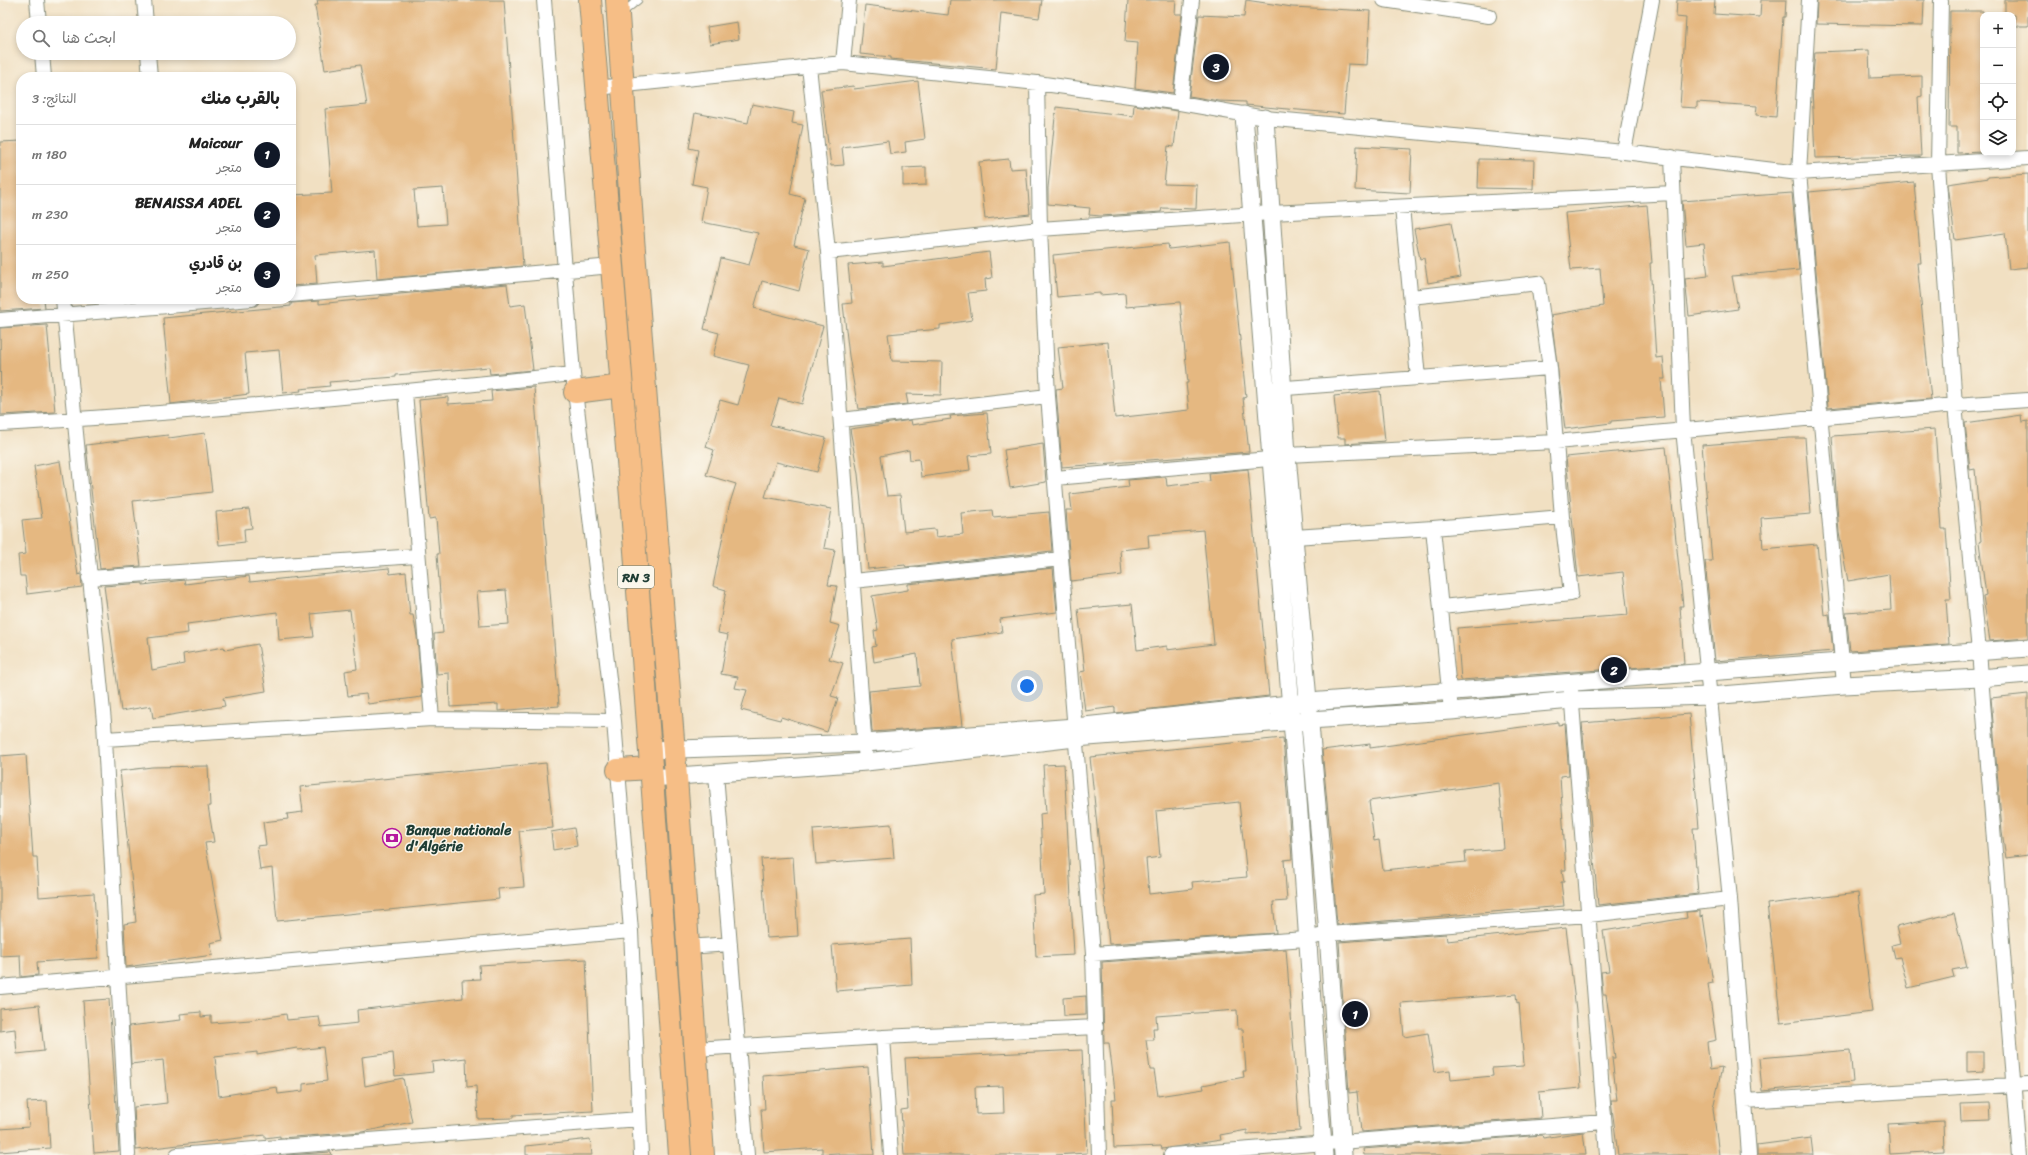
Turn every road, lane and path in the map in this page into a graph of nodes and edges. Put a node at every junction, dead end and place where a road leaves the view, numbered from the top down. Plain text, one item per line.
1 (37, 0) edge
2 (144, 0) edge
3 (544, 0) edge
4 (590, 0) edge
5 (638, 0) edge
6 (849, 0) edge
7 (1192, 0) edge
8 (1384, 0) edge
9 (1652, 0) edge
10 (1809, 0) edge
11 (1941, 0) edge
12 (618, 8) edge
13 (38, 16) edge
14 (145, 16) edge
15 (1489, 16) dead end
16 (43, 60) edge
17 (149, 60) edge
18 (843, 63) junction
19 (809, 66) junction
20 (44, 72) edge
21 (150, 72) edge
22 (1037, 83) junction
23 (623, 84) junction
24 (596, 88) junction
25 (1180, 103) junction
26 (1244, 115) junction
27 (1265, 118) junction
28 (1624, 152) junction
29 (1672, 157) junction
30 (2028, 158) edge
31 (1938, 165) junction
32 (1798, 173) junction
33 (1674, 193) junction
34 (1402, 207) junction
35 (1271, 213) junction
36 (1251, 215) junction
37 (1040, 229) junction
38 (828, 252) junction
39 (612, 266) junction
40 (565, 269) junction
41 (296, 295) edge
42 (1411, 297) junction
43 (63, 304) edge
44 (159, 304) edge
45 (64, 314) junction
46 (0, 320) edge
47 (1550, 368) junction
48 (1418, 378) junction
49 (574, 383) junction
50 (622, 386) junction
51 (1264, 389) junction
52 (1282, 389) junction
53 (405, 392) junction
54 (1048, 396) junction
55 (2028, 400) edge
56 (1955, 405) junction
57 (1821, 417) junction
58 (75, 420) junction
59 (841, 420) junction
60 (0, 424) edge
61 (1683, 429) junction
62 (1556, 442) junction
63 (1287, 455) junction
64 (1270, 459) junction
65 (1055, 478) junction
66 (1562, 517) junction
67 (1433, 528) junction
68 (1294, 537) junction
69 (417, 556) junction
70 (1060, 559) junction
71 (89, 578) junction
72 (853, 581) junction
73 (1441, 607) junction
74 (2028, 648) edge
75 (1979, 651) junction
76 (1841, 663) junction
77 (1706, 671) junction
78 (2028, 674) edge
79 (1980, 678) junction
80 (1570, 682) junction
81 (1844, 685) junction
82 (1449, 692) junction
83 (1710, 696) junction
84 (1572, 700) junction
85 (1308, 702) junction
86 (1290, 704) junction
87 (1451, 711) junction
88 (432, 719) junction
89 (614, 720) junction
90 (1309, 720) junction
91 (1292, 722) junction
92 (1075, 732) junction
93 (105, 739) junction
94 (865, 743) junction
95 (673, 748) junction
96 (866, 762) junction
97 (650, 765) junction
98 (618, 770) junction
99 (716, 774) junction
100 (676, 777) junction
101 (1730, 899) junction
102 (1589, 915) junction
103 (631, 931) junction
104 (1328, 934) junction
105 (1306, 939) junction
106 (730, 944) junction
107 (687, 947) junction
108 (1093, 954) junction
109 (118, 977) junction
110 (0, 987) edge
111 (1096, 1028) junction
112 (883, 1037) junction
113 (737, 1046) junction
114 (696, 1049) junction
115 (2028, 1084) edge
116 (2013, 1085) junction
117 (1745, 1101) junction
118 (639, 1119) junction
119 (1604, 1122) junction
120 (1323, 1149) edge
121 (1343, 1149) edge
122 (128, 1155) edge
123 (177, 1155) edge
124 (641, 1155) edge
125 (680, 1155) edge
126 (703, 1155) edge
127 (747, 1155) edge
128 (891, 1155) edge
129 (1100, 1155) edge
130 (1171, 1155) edge
131 (1606, 1155) edge
132 (1749, 1155) edge
133 (2018, 1155) edge

1 - 13 street
2 - 14 street
3 - 40 street
4 - 24 highway, RN 3
5 - 12 lane
6 - 18 street
7 - 25 street
8 - 15 street
9 - 28 street
10 - 32 street
11 - 31 street
12 - 23 highway, RN 3
16 - 20 street
17 - 21 street
18 - 19 street
18 - 22 street
19 - 23 street
19 - 38 street
22 - 25 street
22 - 37 street
23 - 24 street
23 - 95 highway, RN 3
24 - 39 highway, RN 3
25 - 26 street
26 - 27 street
26 - 36 street
27 - 28 street
27 - 35 street
28 - 29 street
29 - 32 street
29 - 33 street
30 - 31 street
31 - 32 street
31 - 56 street
32 - 57 street
33 - 34 street
33 - 61 street
34 - 35 street
34 - 42 street
35 - 36 street
35 - 52 street
36 - 37 street
36 - 51 street
37 - 38 street
37 - 54 street
38 - 59 street
39 - 40 street
39 - 50 highway, RN 3
40 - 41 street
40 - 49 street
42 - 47 street
42 - 48 street
43 - 45 street
44 - 45 street
45 - 46 street
45 - 58 street
47 - 48 street
47 - 62 street
48 - 52 street
49 - 50 highway
49 - 53 street
49 - 89 street
50 - 97 highway, RN 3
51 - 52 street
51 - 64 street
52 - 63 street
53 - 58 street
53 - 69 street
54 - 59 street
54 - 65 street
55 - 56 street
56 - 57 street
56 - 75 street
57 - 61 street
57 - 76 street
58 - 60 street
58 - 71 street
59 - 72 street
61 - 62 street
61 - 77 street
62 - 63 street
62 - 66 street
63 - 64 street
63 - 68 street
64 - 65 street
64 - 86 street
65 - 70 street
66 - 67 street
66 - 73 street
67 - 68 street
67 - 73 street
68 - 85 street
69 - 71 street
69 - 88 street
70 - 72 street
70 - 92 street
71 - 93 street
72 - 94 street
73 - 82 street
74 - 75 street
75 - 76 street
75 - 79 street
76 - 77 street
76 - 81 street
77 - 80 street
77 - 83 street
78 - 79 street
79 - 81 street
79 - 116 street
80 - 82 street
80 - 84 street
81 - 83 street
82 - 85 street
82 - 87 street
83 - 84 street
83 - 101 street
84 - 87 street
84 - 102 street
85 - 86 street
85 - 90 street
86 - 91 street
86 - 92 street
87 - 90 street
88 - 89 street
88 - 93 street
89 - 98 street
90 - 91 street
90 - 104 street
91 - 92 street
91 - 105 street
92 - 94 street
92 - 96 street
92 - 108 street
93 - 109 street
94 - 95 street
94 - 96 street
95 - 97 street
95 - 100 highway, RN 3
96 - 99 street
97 - 98 highway
97 - 100 street
97 - 125 highway, RN 3
98 - 103 street
99 - 100 street
99 - 106 street
100 - 107 highway, RN 3
101 - 102 street
101 - 117 street
102 - 104 street
102 - 119 street
103 - 109 street
103 - 118 street
104 - 105 street
104 - 121 street
105 - 108 street
105 - 120 street
106 - 107 street
106 - 113 street
107 - 114 highway, RN 3
108 - 111 street
109 - 110 street
109 - 122 street
111 - 112 street
111 - 129 street
112 - 113 street
112 - 128 street
113 - 114 street
113 - 127 street
114 - 126 highway, RN 3
115 - 116 street
116 - 117 street
116 - 133 street
117 - 132 street
118 - 123 street
118 - 124 street
119 - 121 street
119 - 131 street
120 - 121 street
120 - 130 street

